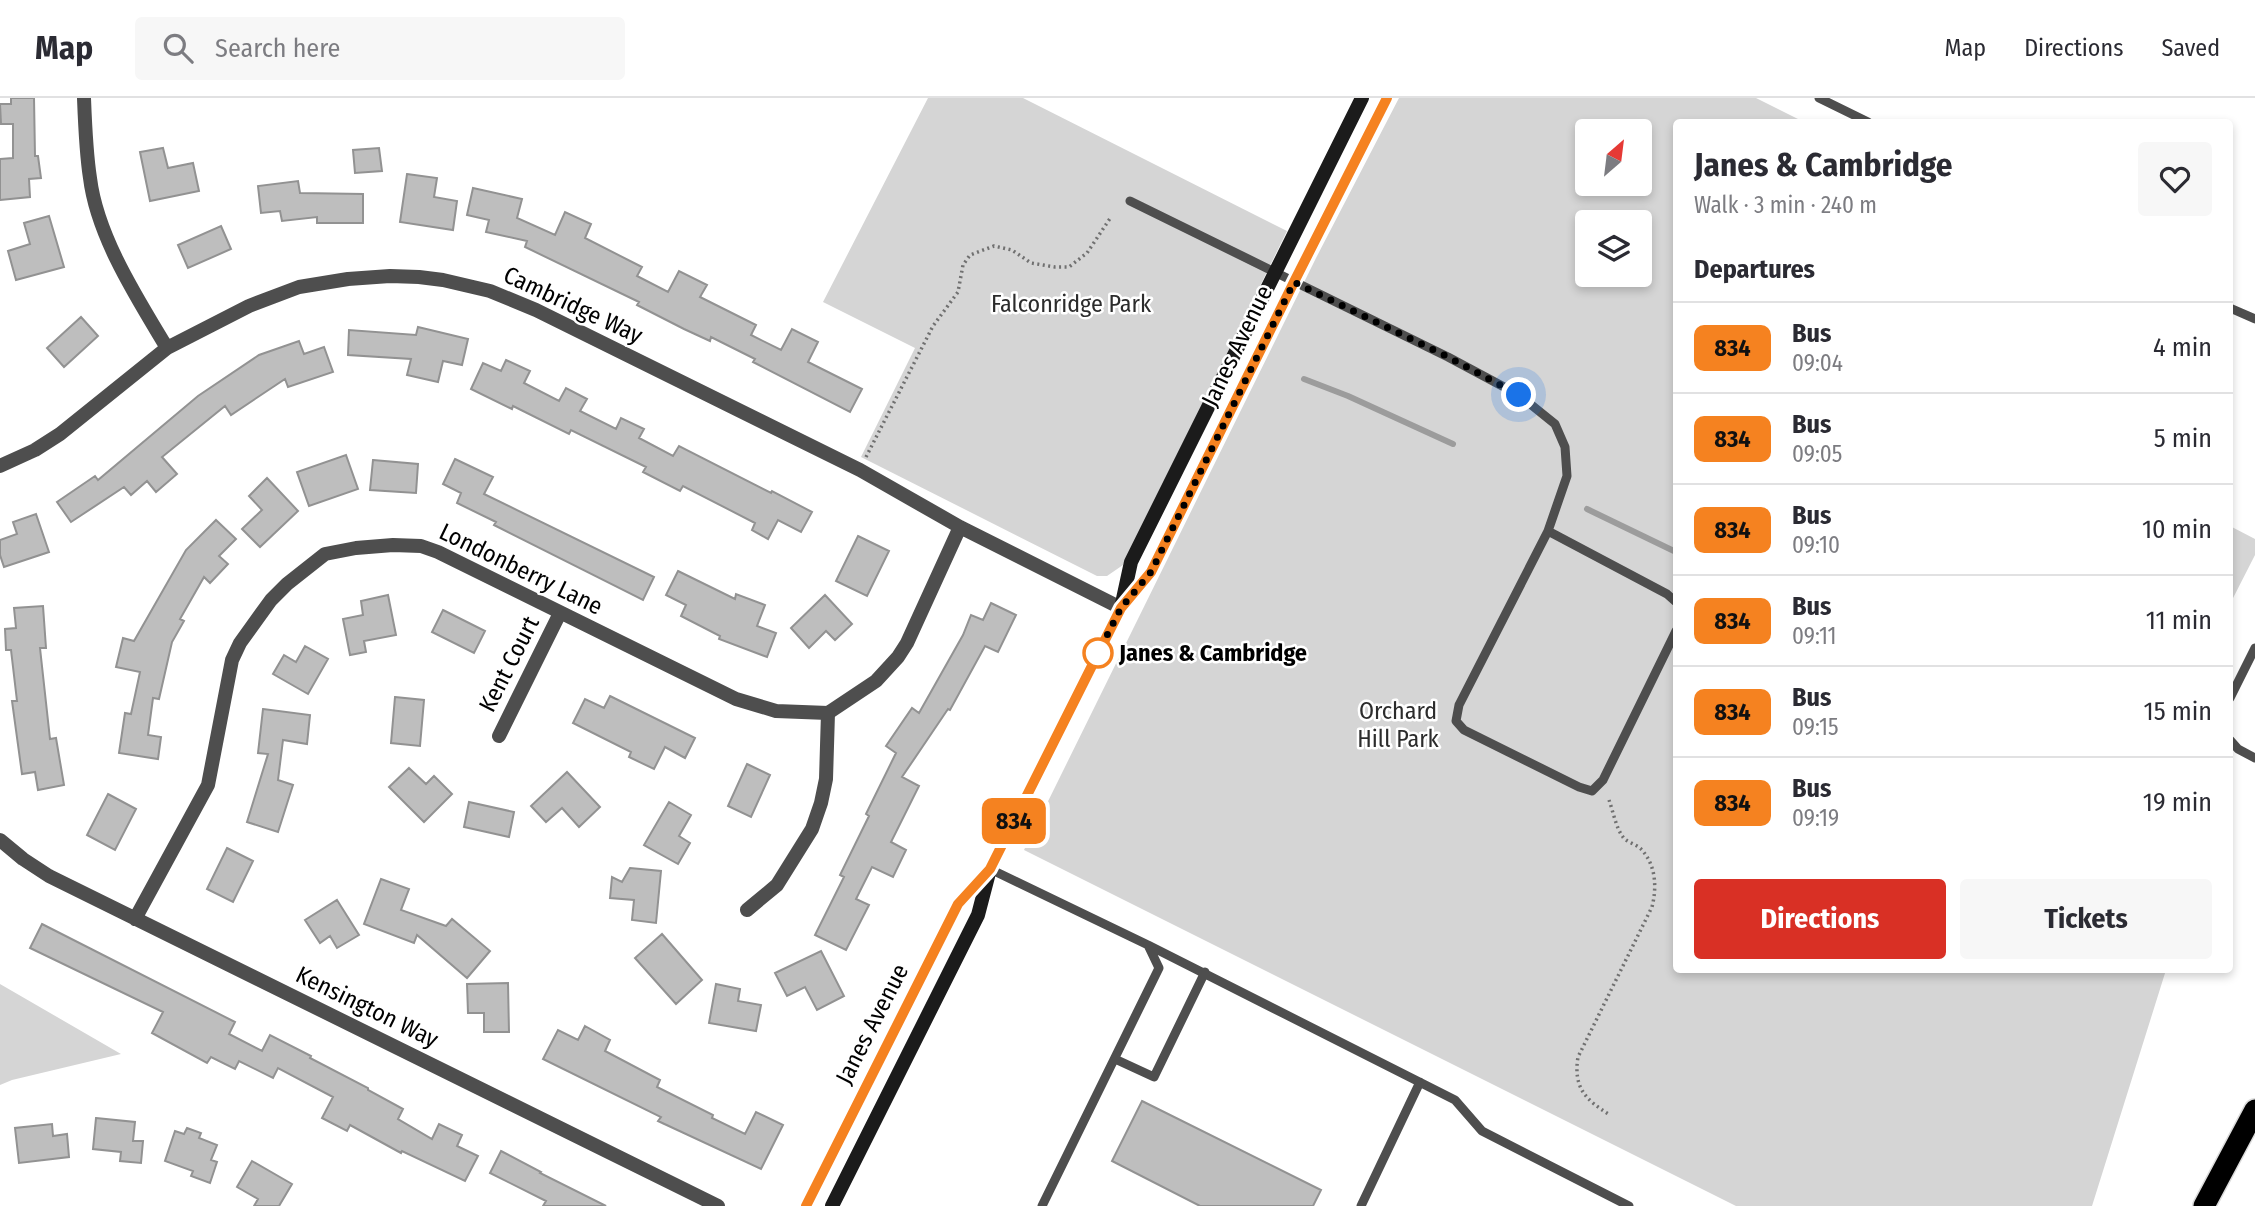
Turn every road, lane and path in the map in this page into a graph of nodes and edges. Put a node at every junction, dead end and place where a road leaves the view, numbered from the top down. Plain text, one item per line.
1 (84, 98) edge
2 (1362, 98) edge
3 (1387, 98) edge
4 (1819, 98) edge
5 (1862, 119) edge
6 (1130, 201) dead end
7 (1111, 217) dead end
8 (1275, 272) junction
9 (1294, 282) junction
10 (2233, 309) edge
11 (2255, 319) edge
12 (167, 348) junction
13 (0, 467) edge
14 (860, 470) junction
15 (960, 527) junction
16 (1548, 531) junction
17 (1673, 600) edge
18 (1121, 608) junction
19 (561, 613) junction
20 (1673, 637) edge
21 (2255, 648) edge
22 (2233, 692) edge
23 (828, 713) junction
24 (499, 736) dead end
25 (2233, 743) edge
26 (2255, 758) edge
27 (1609, 800) dead end
28 (0, 840) edge
29 (990, 869) junction
30 (747, 909) dead end
31 (135, 919) junction
32 (1148, 945) junction
33 (1205, 972) junction
34 (1115, 1059) junction
35 (1420, 1082) junction
36 (2255, 1110) edge
37 (1611, 1115) dead end
38 (718, 1206) edge
39 (806, 1206) edge
40 (832, 1206) edge
41 (1042, 1206) edge
42 (1361, 1206) edge
43 (1629, 1206) edge
44 (2204, 1206) edge

1 - 12 street
2 - 8 street, Janes Avenue
3 - 9 street, Janes Avenue
4 - 5 lane
6 - 8 lane
7 - 14 path
8 - 9 lane
8 - 18 street, Janes Avenue
9 - 16 lane
9 - 18 street, Janes Avenue
10 - 11 lane
12 - 13 street, Cambridge Way
12 - 14 street, Cambridge Way
14 - 15 street, Cambridge Way
15 - 18 street, Cambridge Way
15 - 23 street
16 - 17 lane
16 - 20 lane
18 - 29 street, Janes Avenue
19 - 23 street, Londonberry Lane
19 - 24 street, Kent Court
19 - 31 street, Londonberry Lane
21 - 22 lane
23 - 30 street
25 - 26 lane
27 - 37 path
28 - 31 street, Kensington Way
29 - 32 lane
29 - 39 street, Janes Avenue
29 - 40 street, Janes Avenue
31 - 38 street, Kensington Way
32 - 33 lane
32 - 34 lane
33 - 34 lane
33 - 35 lane
34 - 41 lane
35 - 42 lane
35 - 43 lane
36 - 44 highway

